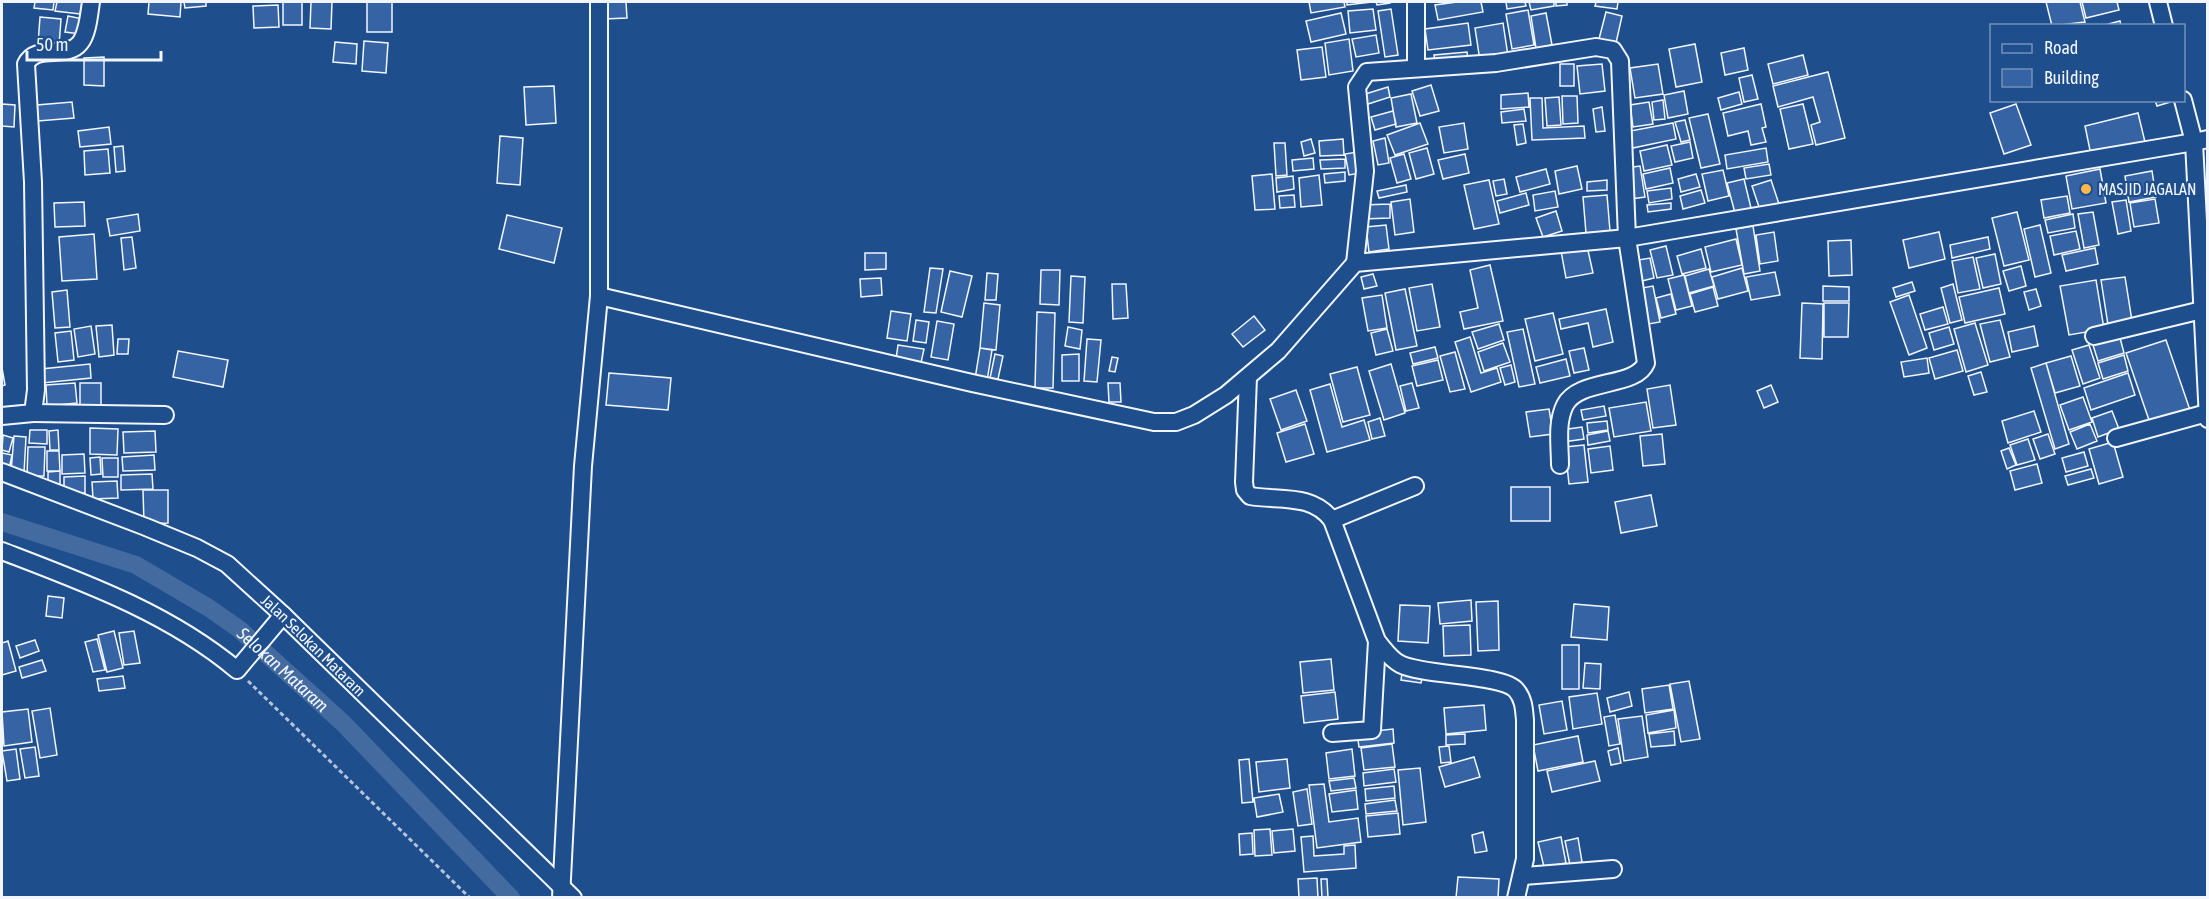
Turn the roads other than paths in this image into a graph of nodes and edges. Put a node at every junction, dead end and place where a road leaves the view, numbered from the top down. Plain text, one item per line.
1 (91, 2) edge
2 (599, 2) edge
3 (1416, 2) edge
4 (2158, 2) edge
5 (2164, 24) edge
6 (1416, 67) junction
7 (2184, 102) edge
8 (2200, 140) edge
9 (1627, 238) junction
10 (1355, 263) junction
11 (599, 296) junction
12 (2202, 310) junction
13 (2094, 336) dead end
14 (1248, 377) junction
15 (33, 413) junction
16 (2207, 413) edge
17 (165, 415) dead end
18 (2, 416) edge
19 (2208, 419) edge
20 (2116, 438) dead end
21 (1560, 465) dead end
22 (2, 472) edge
23 (1415, 486) dead end
24 (1332, 520) junction
25 (2, 551) edge
26 (283, 615) junction
27 (1377, 641) junction
28 (1332, 734) dead end
29 (1613, 868) dead end
30 (1523, 876) junction
31 (565, 894) edge
32 (1516, 897) edge

1 - 15 street
2 - 11 street
3 - 6 street
4 - 5 street
6 - 9 street
6 - 10 street
7 - 8 street
8 - 9 street
8 - 12 street
9 - 10 street
9 - 21 street
10 - 14 street
11 - 14 street
11 - 31 street
12 - 13 street
12 - 16 street
14 - 24 street
15 - 17 street
15 - 18 street
16 - 19 street
16 - 20 street
22 - 26 street, Jalan Selokan Mataram
23 - 24 street
24 - 27 street
25 - 26 street
26 - 31 street, Jalan Selokan Mataram
27 - 28 street
27 - 30 street
29 - 30 street
30 - 32 street

